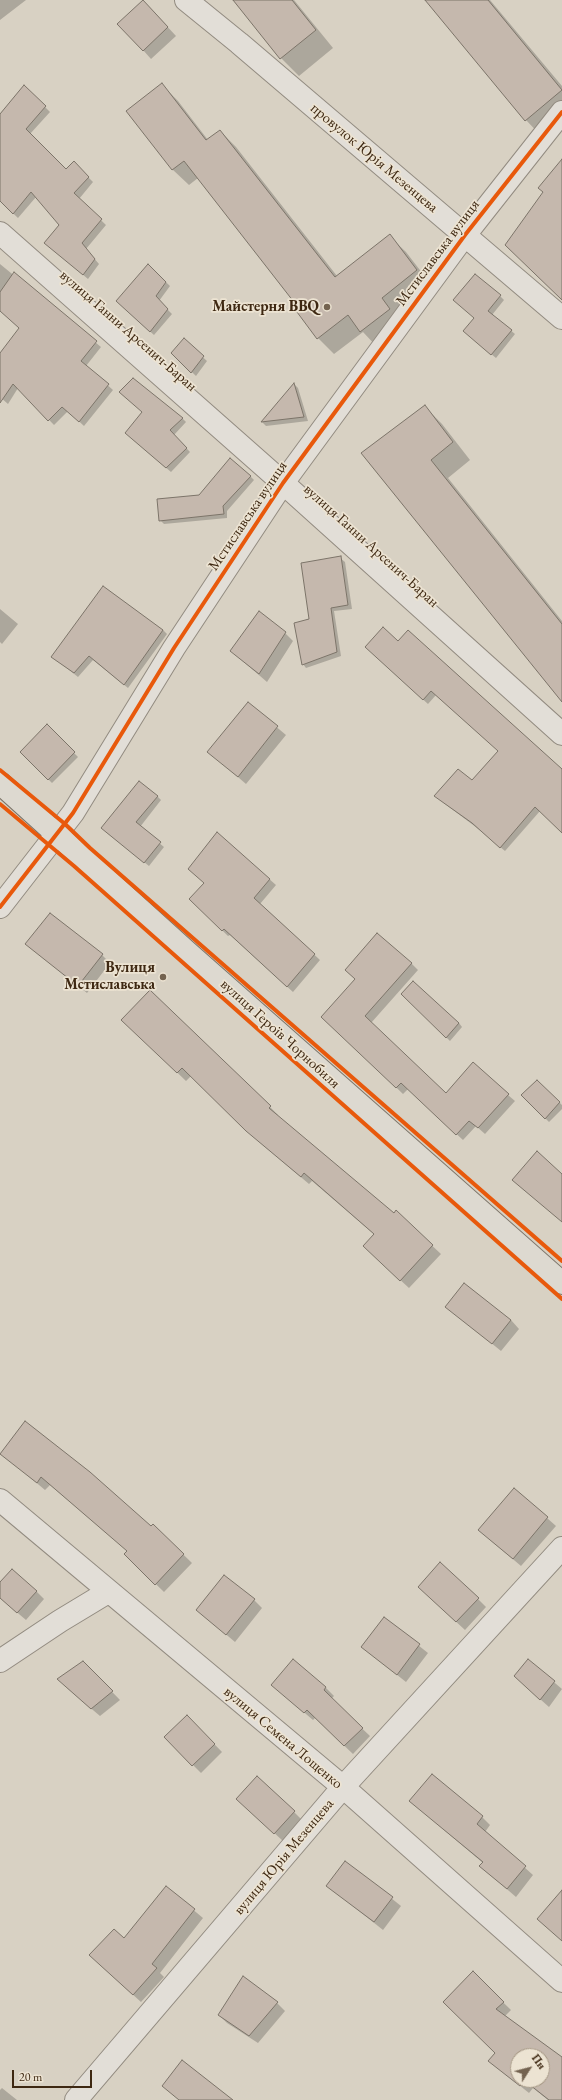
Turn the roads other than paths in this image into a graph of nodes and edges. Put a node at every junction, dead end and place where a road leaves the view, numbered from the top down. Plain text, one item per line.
1 (186, 0) edge
2 (562, 112) edge
3 (0, 233) edge
4 (465, 236) junction
5 (562, 318) edge
6 (283, 483) junction
7 (562, 734) edge
8 (0, 783) edge
9 (57, 834) junction
10 (0, 907) edge
11 (562, 1283) edge
12 (0, 1500) edge
13 (562, 1548) edge
14 (108, 1592) junction
15 (0, 1661) edge
16 (343, 1787) junction
17 (562, 1980) edge
18 (76, 2100) edge

1 - 4 street, провулок Юрія Мезенцева
2 - 4 street, Мстиславська вулиця
3 - 6 street, вулиця Ганни Арсенич-Баран
4 - 5 street, провулок Юрія Мезенцева
4 - 6 street, Мстиславська вулиця
6 - 7 street, вулиця Ганни Арсенич-Баран
6 - 9 street, Мстиславська вулиця
8 - 9 main road, вулиця Героїв Чорнобиля
9 - 10 street, Мстиславська вулиця
9 - 11 main road, вулиця Героїв Чорнобиля
12 - 14 street, вулиця Семена Лощенко
13 - 16 street, вулиця Юрія Мезенцева
14 - 15 street
14 - 16 street, вулиця Семена Лощенко
16 - 17 street, вулиця Семена Лощенко
16 - 18 street, вулиця Юрія Мезенцева

